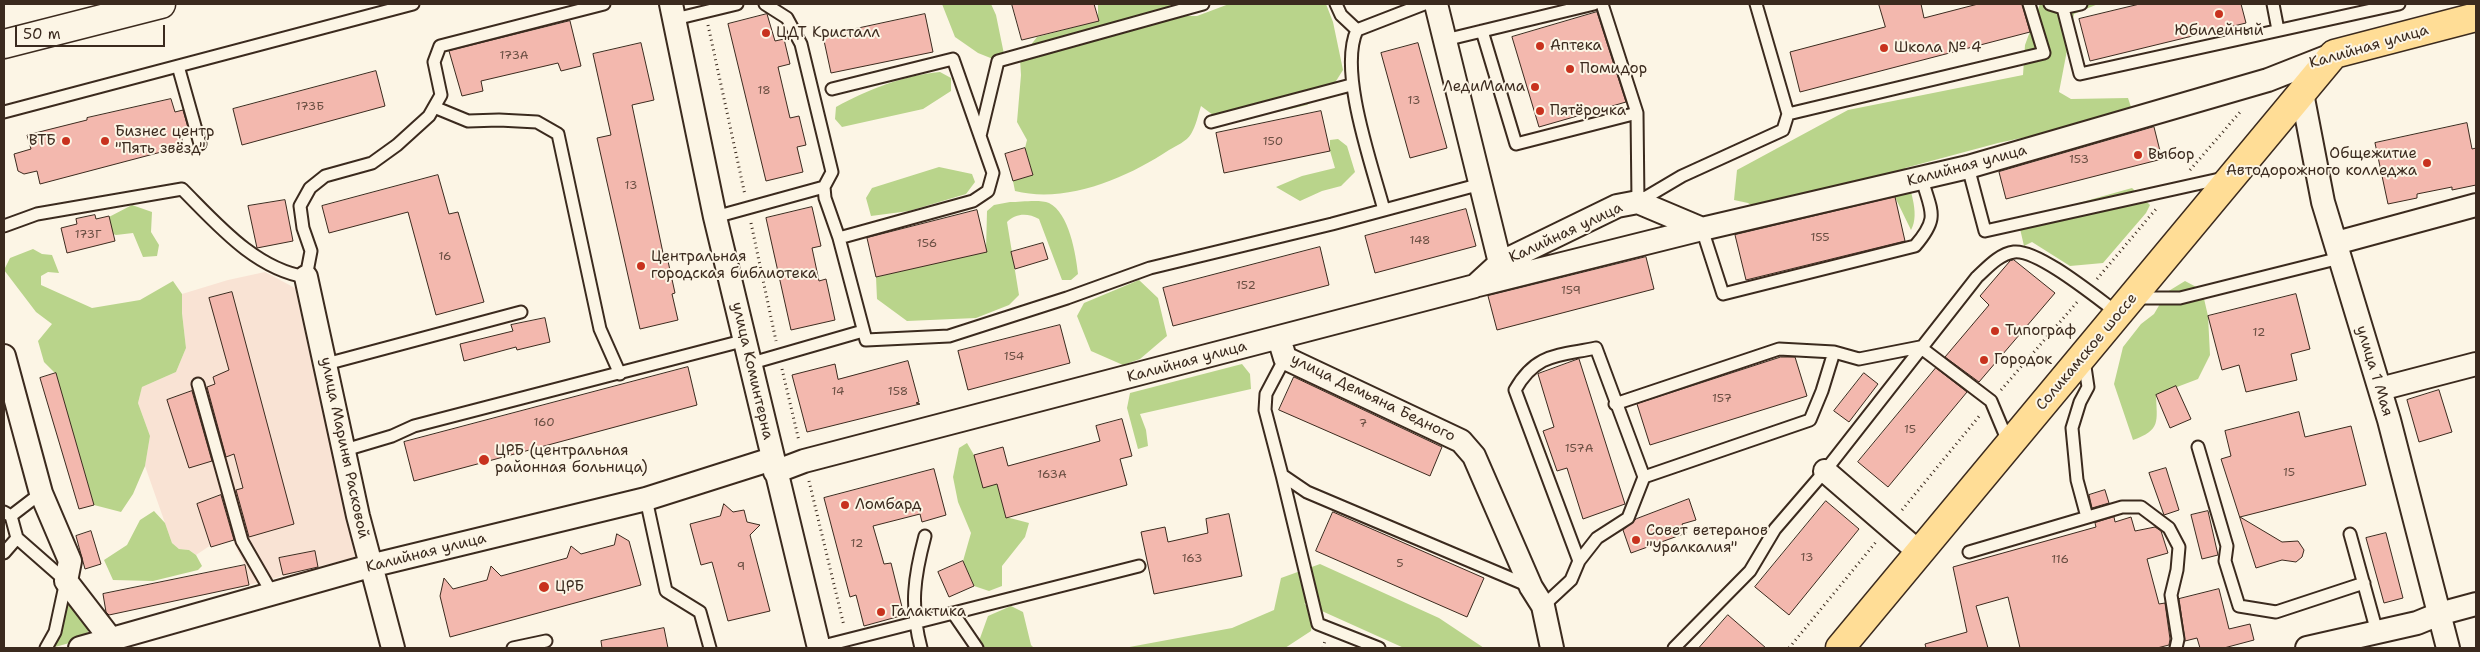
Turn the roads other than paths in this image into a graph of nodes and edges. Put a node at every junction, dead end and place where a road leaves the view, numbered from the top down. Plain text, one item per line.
1 (161, 4) edge
2 (413, 4) edge
3 (604, 4) edge
4 (737, 4) edge
5 (765, 4) edge
6 (1203, 4) edge
7 (1336, 4) edge
8 (1424, 4) edge
9 (1436, 4) edge
10 (1594, 4) edge
11 (1602, 4) edge
12 (1756, 4) edge
13 (2029, 4) edge
14 (2050, 4) edge
15 (2081, 4) edge
16 (2273, 4) edge
17 (2399, 4) edge
18 (2063, 8) junction
19 (673, 11) edge
20 (2476, 17) edge
21 (1357, 30) junction
22 (2278, 30) junction
23 (1482, 31) junction
24 (1445, 40) junction
25 (4, 44) edge
26 (2334, 54) junction
27 (178, 66) junction
28 (1351, 85) junction
29 (832, 89) dead end
30 (2302, 93) junction
31 (434, 107) junction
32 (4, 112) edge
33 (1637, 113) junction
34 (1788, 114) junction
35 (1211, 122) dead end
36 (980, 136) junction
37 (200, 144) dead end
38 (1968, 167) junction
39 (2234, 176) junction
40 (1922, 178) junction
41 (1481, 184) junction
42 (824, 187) junction
43 (1638, 202) junction
44 (2476, 205) edge
45 (1384, 210) junction
46 (715, 217) junction
47 (4, 226) edge
48 (1702, 229) junction
49 (839, 238) junction
50 (2338, 251) junction
51 (1500, 263) junction
52 (306, 277) junction
53 (1475, 286) junction
54 (2125, 306) junction
55 (522, 312) dead end
56 (863, 331) junction
57 (746, 340) junction
58 (1920, 347) junction
59 (1282, 348) junction
60 (1834, 352) junction
61 (4, 356) edge
62 (2083, 356) junction
63 (752, 363) junction
64 (326, 364) junction
65 (2476, 364) edge
66 (620, 374) junction
67 (198, 384) dead end
68 (2380, 389) junction
69 (1615, 404) junction
70 (2009, 445) junction
71 (2198, 447) dead end
72 (345, 450) junction
73 (774, 465) junction
74 (1825, 471) junction
75 (1282, 475) junction
76 (1644, 477) junction
77 (41, 493) junction
78 (646, 499) junction
79 (7, 514) edge
80 (2087, 517) junction
81 (2350, 534) dead end
82 (925, 536) dead end
83 (17, 538) junction
84 (1969, 552) dead end
85 (4, 553) edge
86 (1920, 553) junction
87 (1579, 561) junction
88 (370, 566) junction
89 (1139, 566) dead end
90 (66, 581) junction
91 (2364, 583) junction
92 (1531, 587) junction
93 (272, 593) junction
94 (2476, 604) edge
95 (1544, 606) junction
96 (952, 613) junction
97 (2439, 614) junction
98 (914, 623) junction
99 (2377, 632) junction
100 (110, 638) junction
101 (546, 640) dead end
102 (819, 647) edge
103 (46, 648) edge
104 (80, 648) edge
105 (393, 648) edge
106 (513, 648) edge
107 (710, 648) edge
108 (921, 648) edge
109 (977, 648) edge
110 (1379, 648) edge
111 (1552, 648) edge
112 (1674, 648) edge
113 (1840, 648) edge
114 (2176, 648) edge
115 (2307, 648) edge
116 (2448, 648) edge

1 - 25 main road
2 - 27 lane
3 - 31 lane
4 - 19 lane
5 - 42 lane
6 - 36 lane
7 - 21 lane
8 - 21 lane
9 - 24 street
10 - 23 lane
11 - 33 lane
12 - 34 lane
13 - 34 lane
14 - 18 lane
15 - 18 lane
16 - 22 lane
17 - 22 lane
18 - 22 lane
19 - 46 street, улица Коминтерна
20 - 26 highway, Калийная улица
21 - 28 lane
23 - 24 lane
23 - 33 lane
24 - 41 street
26 - 30 highway, Соликамское шоссе
26 - 38 street, Калийная улица
27 - 32 lane
27 - 37 lane
28 - 35 lane
28 - 45 lane
29 - 36 lane
30 - 39 highway, Соликамское шоссе
30 - 50 street, улица 1 Мая
31 - 52 lane
31 - 66 lane
33 - 43 lane
34 - 43 lane
36 - 49 lane
38 - 39 lane
38 - 40 street, Калийная улица
39 - 54 highway, Соликамское шоссе
40 - 48 street, Калийная улица
40 - 48 lane
41 - 45 lane
41 - 51 street
42 - 46 lane
42 - 49 lane
43 - 48 street, Калийная улица
43 - 51 street, Калийная улица
44 - 50 street
45 - 56 lane
46 - 57 street, улица Коминтерна
47 - 52 lane
48 - 53 street
49 - 56 lane
50 - 54 lane
50 - 68 street, улица 1 Мая
51 - 53 street, Калийная улица
52 - 64 street, улица Марины Расковой
53 - 59 street, Калийная улица
54 - 58 lane
54 - 62 highway, Соликамское шоссе
55 - 64 lane
56 - 63 lane
57 - 63 street, улица Коминтерна
57 - 66 lane
58 - 60 lane
58 - 70 lane
58 - 74 lane
59 - 73 street, Калийная улица
59 - 75 lane
59 - 92 street, улица Демьяна Бедного
60 - 69 lane
60 - 76 lane
61 - 77 street
62 - 70 highway, Соликамское шоссе
62 - 80 lane
63 - 73 street, улица Коминтерна
64 - 72 street, улица Марины Расковой
65 - 68 street
66 - 72 lane
67 - 93 lane
68 - 97 street, улица 1 Мая
69 - 76 lane
69 - 87 lane
70 - 86 highway, Соликамское шоссе
71 - 91 lane
72 - 88 street, улица Марины Расковой
73 - 78 street, Калийная улица
73 - 102 street, улица Коминтерна
74 - 86 street
74 - 112 lane
75 - 92 lane
75 - 110 lane
76 - 87 lane
77 - 79 lane
77 - 90 street
78 - 88 street, Калийная улица
78 - 107 lane
79 - 83 lane
80 - 84 lane
80 - 114 lane
81 - 91 lane
82 - 98 lane
83 - 85 lane
83 - 90 lane
86 - 113 highway, Соликамское шоссе
87 - 95 lane
88 - 93 street, Калийная улица
88 - 105 street, улица Марины Расковой
89 - 96 lane
90 - 100 street
90 - 103 lane
91 - 99 lane
92 - 95 street, улица Демьяна Бедного
93 - 100 street, Калийная улица
94 - 97 street
95 - 111 street, улица Демьяна Бедного
96 - 98 lane
96 - 109 lane
97 - 99 street
97 - 116 street, улица 1 Мая
98 - 102 lane
98 - 108 lane
99 - 115 street
100 - 104 street, Калийная улица
101 - 106 lane

